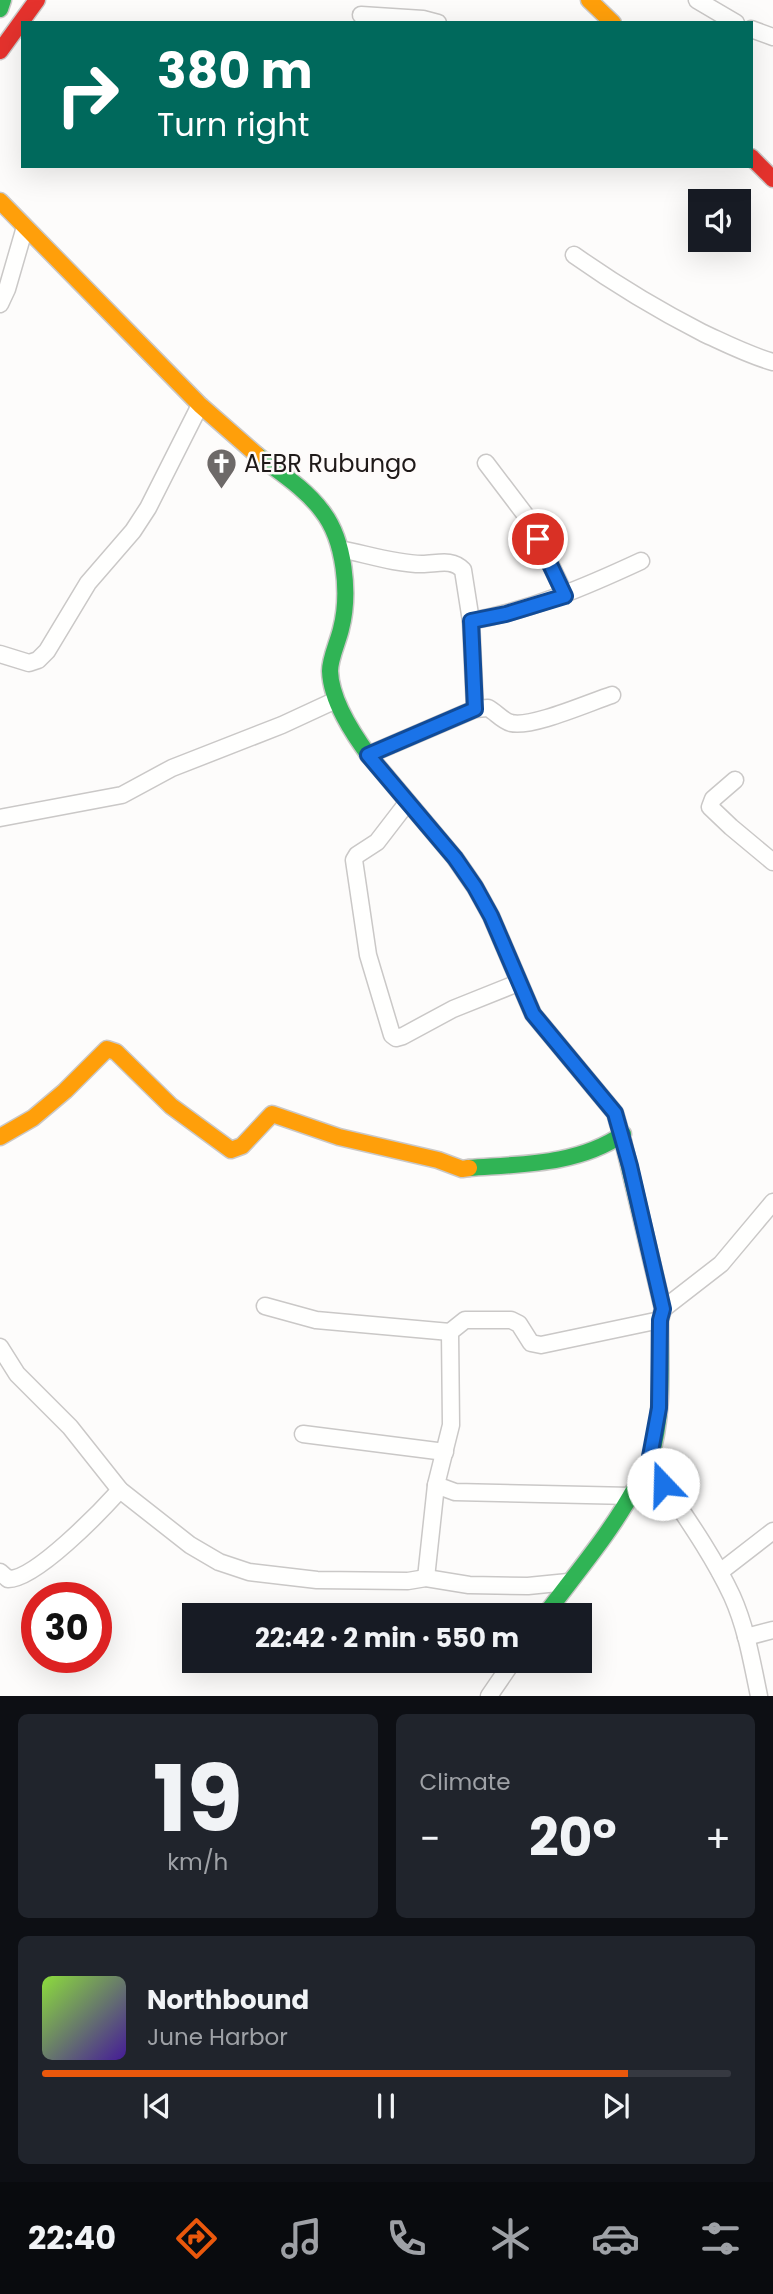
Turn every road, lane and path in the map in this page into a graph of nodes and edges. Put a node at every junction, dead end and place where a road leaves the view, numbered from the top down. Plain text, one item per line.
1 (3, 0) edge
2 (37, 0) edge
3 (589, 0) edge
4 (696, 0) edge
5 (0, 9) edge
6 (361, 15) dead end
7 (22, 21) edge
8 (430, 21) edge
9 (611, 21) edge
10 (733, 21) edge
11 (21, 22) edge
12 (753, 30) edge
13 (773, 37) edge
14 (0, 51) edge
15 (753, 160) edge
16 (773, 179) edge
17 (0, 201) edge
18 (25, 227) junction
19 (574, 255) dead end
20 (0, 304) edge
21 (773, 362) edge
22 (200, 405) junction
23 (485, 463) dead end
24 (340, 549) junction
25 (641, 561) dead end
26 (565, 596) junction
27 (471, 621) junction
28 (0, 654) edge
29 (612, 695) dead end
30 (336, 699) junction
31 (475, 709) junction
32 (368, 755) junction
33 (735, 780) dead end
34 (407, 803) junction
35 (0, 818) edge
36 (773, 862) edge
37 (518, 983) junction
38 (622, 1134) junction
39 (0, 1137) edge
40 (773, 1202) edge
41 (265, 1306) dead end
42 (662, 1314) junction
43 (450, 1332) junction
44 (0, 1347) edge
45 (303, 1434) dead end
46 (445, 1452) junction
47 (649, 1462) junction
48 (436, 1485) junction
49 (120, 1490) junction
50 (631, 1496) junction
51 (773, 1531) edge
52 (720, 1572) junction
53 (0, 1573) edge
54 (426, 1578) junction
55 (568, 1582) junction
56 (553, 1603) edge
57 (773, 1630) edge
58 (746, 1637) junction
59 (505, 1673) edge
60 (489, 1696) edge
61 (759, 1696) edge

1 - 5 street
2 - 7 street
3 - 9 street
4 - 10 street
6 - 8 street
11 - 14 street
12 - 13 street
15 - 16 street
17 - 18 street
18 - 20 street
18 - 22 street
19 - 21 street
22 - 24 street
22 - 28 street
23 - 26 street
24 - 27 street
24 - 30 street
25 - 26 street
26 - 27 street
27 - 31 street
29 - 31 street
30 - 32 street
30 - 35 street
31 - 32 street
32 - 34 street
33 - 36 street
34 - 37 street
34 - 37 street
37 - 38 street
38 - 39 street
38 - 42 street
40 - 42 street
41 - 43 street
42 - 43 street
42 - 47 street
43 - 46 street
44 - 49 street
45 - 46 street
46 - 48 street
47 - 50 street
47 - 52 street
48 - 50 street
48 - 54 street
49 - 53 street
49 - 54 street
50 - 55 street
51 - 52 street
52 - 58 street
54 - 55 street
55 - 56 street
57 - 58 street
58 - 61 street
59 - 60 street

